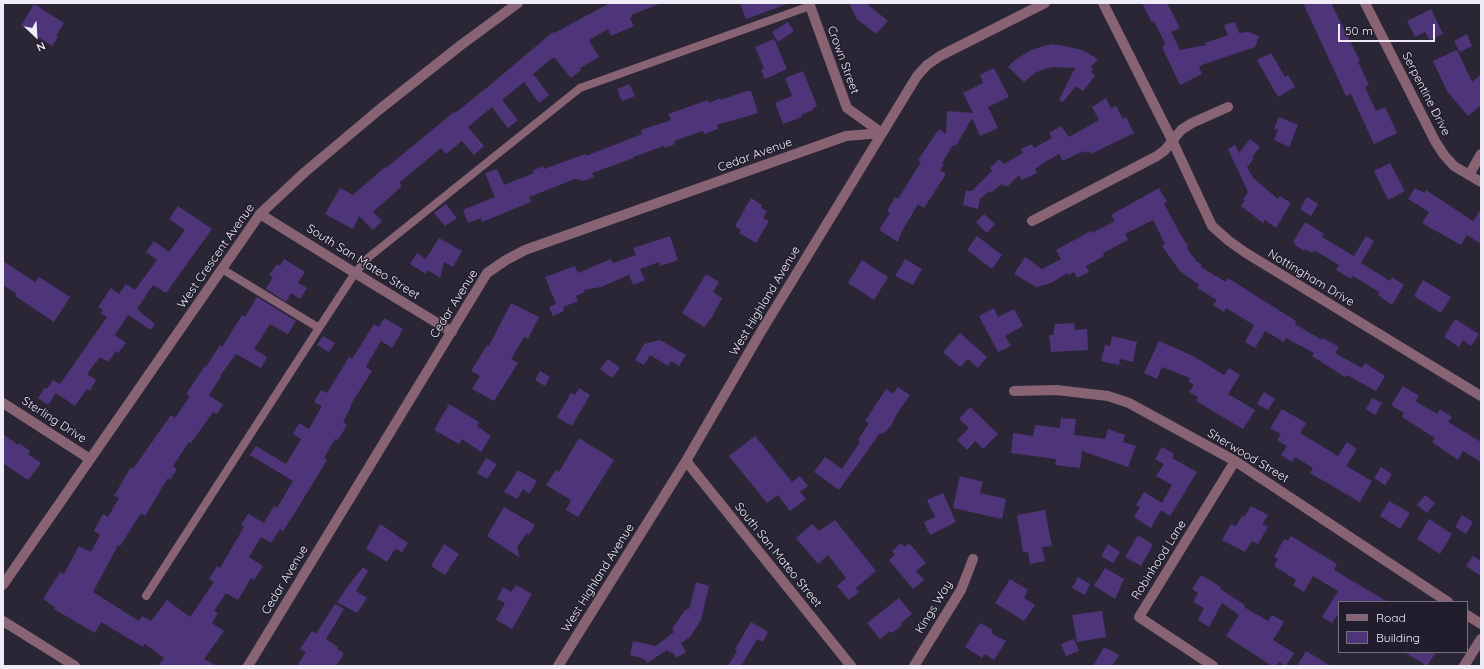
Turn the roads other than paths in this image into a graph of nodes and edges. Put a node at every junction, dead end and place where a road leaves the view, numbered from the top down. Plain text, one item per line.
1 (518, 3) edge
2 (1045, 3) edge
3 (1103, 3) edge
4 (1365, 3) edge
5 (809, 5) edge
6 (1228, 107) dead end
7 (882, 133) junction
8 (1172, 140) junction
9 (1481, 154) edge
10 (1469, 175) junction
11 (1481, 182) edge
12 (260, 214) junction
13 (1032, 221) dead end
14 (222, 269) junction
15 (355, 273) junction
16 (319, 328) junction
17 (452, 332) junction
18 (1014, 391) dead end
19 (1481, 396) edge
20 (3, 403) edge
21 (90, 460) junction
22 (686, 461) junction
23 (1235, 461) junction
24 (973, 560) dead end
25 (3, 585) edge
26 (146, 596) dead end
27 (1446, 601) edge
28 (1468, 615) edge
29 (3, 621) edge
30 (1481, 624) edge
31 (1481, 639) edge
32 (75, 666) edge
33 (248, 666) edge
34 (558, 666) edge
35 (851, 666) edge
36 (914, 666) edge
37 (1213, 666) edge
38 (1464, 666) edge

1 - 12 street, West Crescent Avenue
2 - 7 street, West Highland Avenue
3 - 8 street, Nottingham Drive
4 - 10 street, Serpentine Drive
5 - 7 street, Crown Street
5 - 15 lane
6 - 8 street
7 - 17 street, Cedar Avenue
7 - 22 street, West Highland Avenue
8 - 13 street
8 - 19 street, Nottingham Drive
9 - 10 street
10 - 11 street, Serpentine Drive
12 - 14 street, West Crescent Avenue
12 - 15 street, South San Mateo Street
14 - 16 lane
14 - 21 street, West Crescent Avenue
15 - 16 lane
15 - 17 street, South San Mateo Street
16 - 26 lane
17 - 33 street, Cedar Avenue
18 - 23 street, Sherwood Street
20 - 21 street, Sterling Drive
21 - 25 street, West Crescent Avenue
22 - 34 street, West Highland Avenue
22 - 35 street, South San Mateo Street
23 - 27 street, Sherwood Street
23 - 37 street, Robinhood Lane
24 - 36 street, Kings Way
28 - 30 street
29 - 32 street
31 - 38 street

